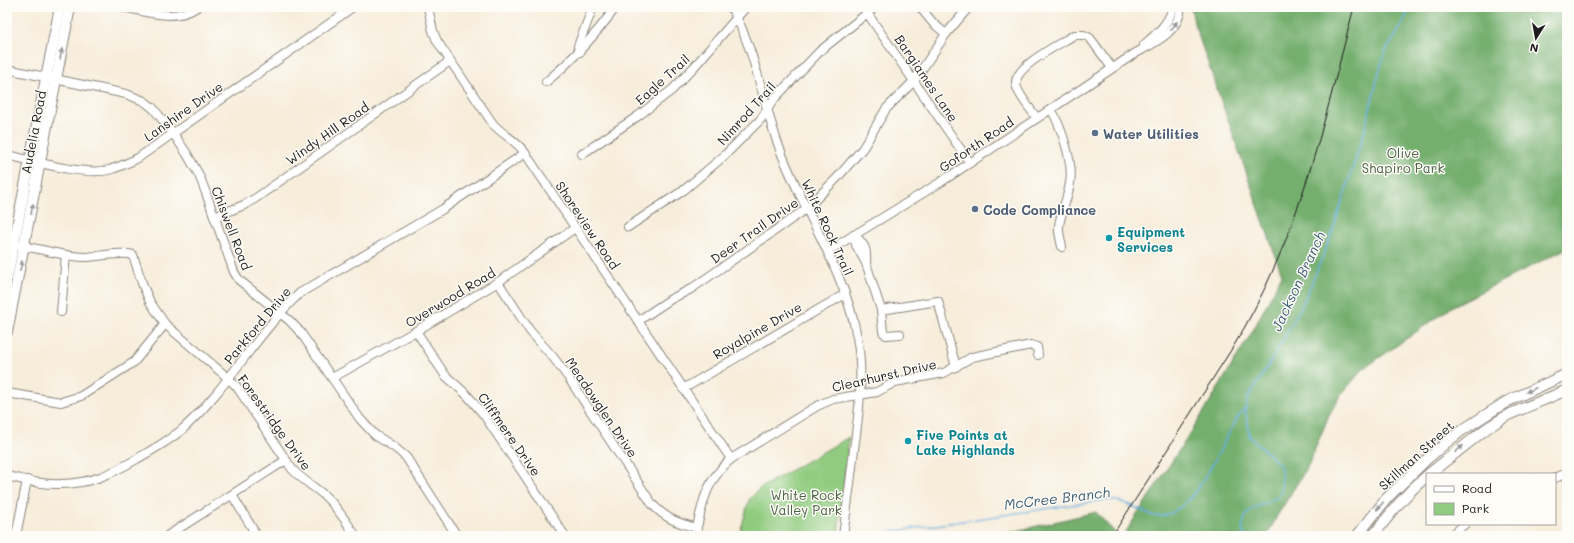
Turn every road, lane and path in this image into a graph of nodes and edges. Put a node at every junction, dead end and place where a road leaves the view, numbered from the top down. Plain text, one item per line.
1 (60, 7) edge
2 (70, 7) edge
3 (123, 7) edge
4 (197, 7) edge
5 (354, 7) edge
6 (428, 7) edge
7 (593, 7) edge
8 (616, 7) edge
9 (731, 7) edge
10 (746, 7) edge
11 (876, 7) edge
12 (920, 7) edge
13 (969, 7) edge
14 (1173, 7) edge
15 (1181, 7) edge
16 (865, 10) edge
17 (737, 18) junction
18 (946, 34) junction
19 (580, 52) junction
20 (1134, 54) junction
21 (450, 61) junction
22 (1112, 68) junction
23 (7, 69) edge
24 (46, 77) junction
25 (56, 80) junction
26 (914, 81) junction
27 (546, 82) dead end
28 (767, 109) junction
29 (1051, 109) junction
30 (1037, 118) junction
31 (173, 133) junction
32 (525, 153) junction
33 (582, 154) dead end
34 (7, 156) edge
35 (30, 160) junction
36 (40, 162) junction
37 (970, 163) junction
38 (806, 209) junction
39 (214, 217) junction
40 (628, 227) dead end
41 (575, 228) junction
42 (854, 235) junction
43 (10, 245) edge
44 (24, 247) junction
45 (1062, 247) dead end
46 (828, 251) junction
47 (66, 255) junction
48 (7, 278) edge
49 (498, 282) junction
50 (845, 294) junction
51 (881, 310) junction
52 (61, 312) dead end
53 (281, 313) junction
54 (638, 321) junction
55 (166, 324) junction
56 (416, 331) junction
57 (7, 332) edge
58 (900, 334) dead end
59 (1038, 355) dead end
60 (956, 367) junction
61 (1567, 374) edge
62 (228, 378) junction
63 (332, 378) junction
64 (683, 389) junction
65 (1567, 390) edge
66 (7, 393) edge
67 (860, 395) junction
68 (730, 459) junction
69 (286, 460) junction
70 (1431, 473) edge
71 (1567, 473) edge
72 (7, 476) edge
73 (1426, 476) edge
74 (1556, 478) edge
75 (27, 480) junction
76 (1412, 482) junction
77 (232, 495) junction
78 (1464, 525) edge
79 (696, 532) edge
80 (844, 532) edge
81 (16, 536) edge
82 (167, 536) edge
83 (257, 536) edge
84 (356, 536) edge
85 (456, 536) edge
86 (565, 536) edge
87 (1357, 536) edge
88 (1373, 536) edge
89 (1451, 536) edge

1 - 24 main road, Audelia Road
25 -> 2 main road, Audelia Road
3 - 4 street
5 - 31 street, Lanshire Drive
6 - 21 street, Shoreview Road
7 - 19 street
8 - 19 street
9 - 17 street, White Rock Trail
10 - 17 street, Eagle Trail
11 - 16 street, Nimrod Trail
12 - 18 street
13 - 18 street, Deer Trail Drive
14 - 20 street, Goforth Road
20 -> 15 street, Goforth Road
16 - 26 street, Bargiames Lane
16 - 28 street, Nimrod Trail
17 - 28 street, White Rock Trail
17 - 33 street, Eagle Trail
18 - 26 street, Deer Trail Drive
19 - 27 street
20 - 22 street, Goforth Road
21 - 32 street, Shoreview Road
21 - 39 street, Windy Hill Road
22 - 29 street, Goforth Road
22 - 30 street
23 - 24 street, Chiswell Road
24 - 25 street, Chiswell Road
24 - 35 main road, Audelia Road
25 - 31 street, Chiswell Road
25 - 36 main road, Audelia Road
26 - 37 street, Bargiames Lane
26 - 38 street, Deer Trail Drive
28 - 38 street, White Rock Trail
28 - 40 street, Nimrod Trail
29 - 30 street, Goforth Road
29 - 45 street
30 - 37 street, Goforth Road
31 - 36 street, Lanshire Drive
31 - 39 street, Chiswell Road
32 - 41 street, Shoreview Road
32 - 53 street, Parkford Drive
34 - 35 street, Lanshire Drive
35 - 36 street, Lanshire Drive
35 - 43 main road, Audelia Road
44 -> 36 main road, Audelia Road
37 - 42 street, Goforth Road
38 - 46 street, White Rock Trail
38 - 54 street, Deer Trail Drive
39 - 53 street, Chiswell Road
41 - 49 street, Overwood Road
41 - 54 street, Shoreview Road
42 - 46 street, Goforth Road
42 - 51 street
43 - 44 street, Forestridge Drive
43 - 48 main road, Audelia Road
44 - 47 street, Forestridge Drive
57 -> 44 main road, Audelia Road
46 - 50 street, White Rock Trail
47 - 52 street
47 - 55 street, Forestridge Drive
49 - 56 street, Overwood Road
49 - 79 street, Meadowglen Drive
50 - 64 street, Royalpine Drive
50 - 67 street, White Rock Trail
51 - 58 street
51 - 60 street
53 - 62 street, Parkford Drive
53 - 63 street, Chiswell Road
54 - 64 street, Shoreview Road
55 - 62 street, Forestridge Drive
55 - 66 street
56 - 63 street, Overwood Road
56 - 86 street, Cliffmere Drive
59 - 60 street, Clearhurst Drive
60 - 67 street, Clearhurst Drive
61 -> 76 main road, Skillman Street
62 - 69 street, Forestridge Drive
62 - 75 street, Parkford Drive
63 - 85 street, Chiswell Road
64 - 68 street, Shoreview Road
70 -> 65 main road, Skillman Street
67 - 68 street, Clearhurst Drive
67 - 80 street, White Rock Trail
68 - 79 street, Clearhurst Drive
69 - 77 street
69 - 84 street, Forestridge Drive
71 - 74 street
72 - 75 street, Parkford Drive
73 - 76 main road, Skillman Street
75 - 81 street
76 -> 87 main road, Skillman Street
76 - 88 main road, Skillman Street
77 - 82 street
77 - 83 street
78 - 89 street

